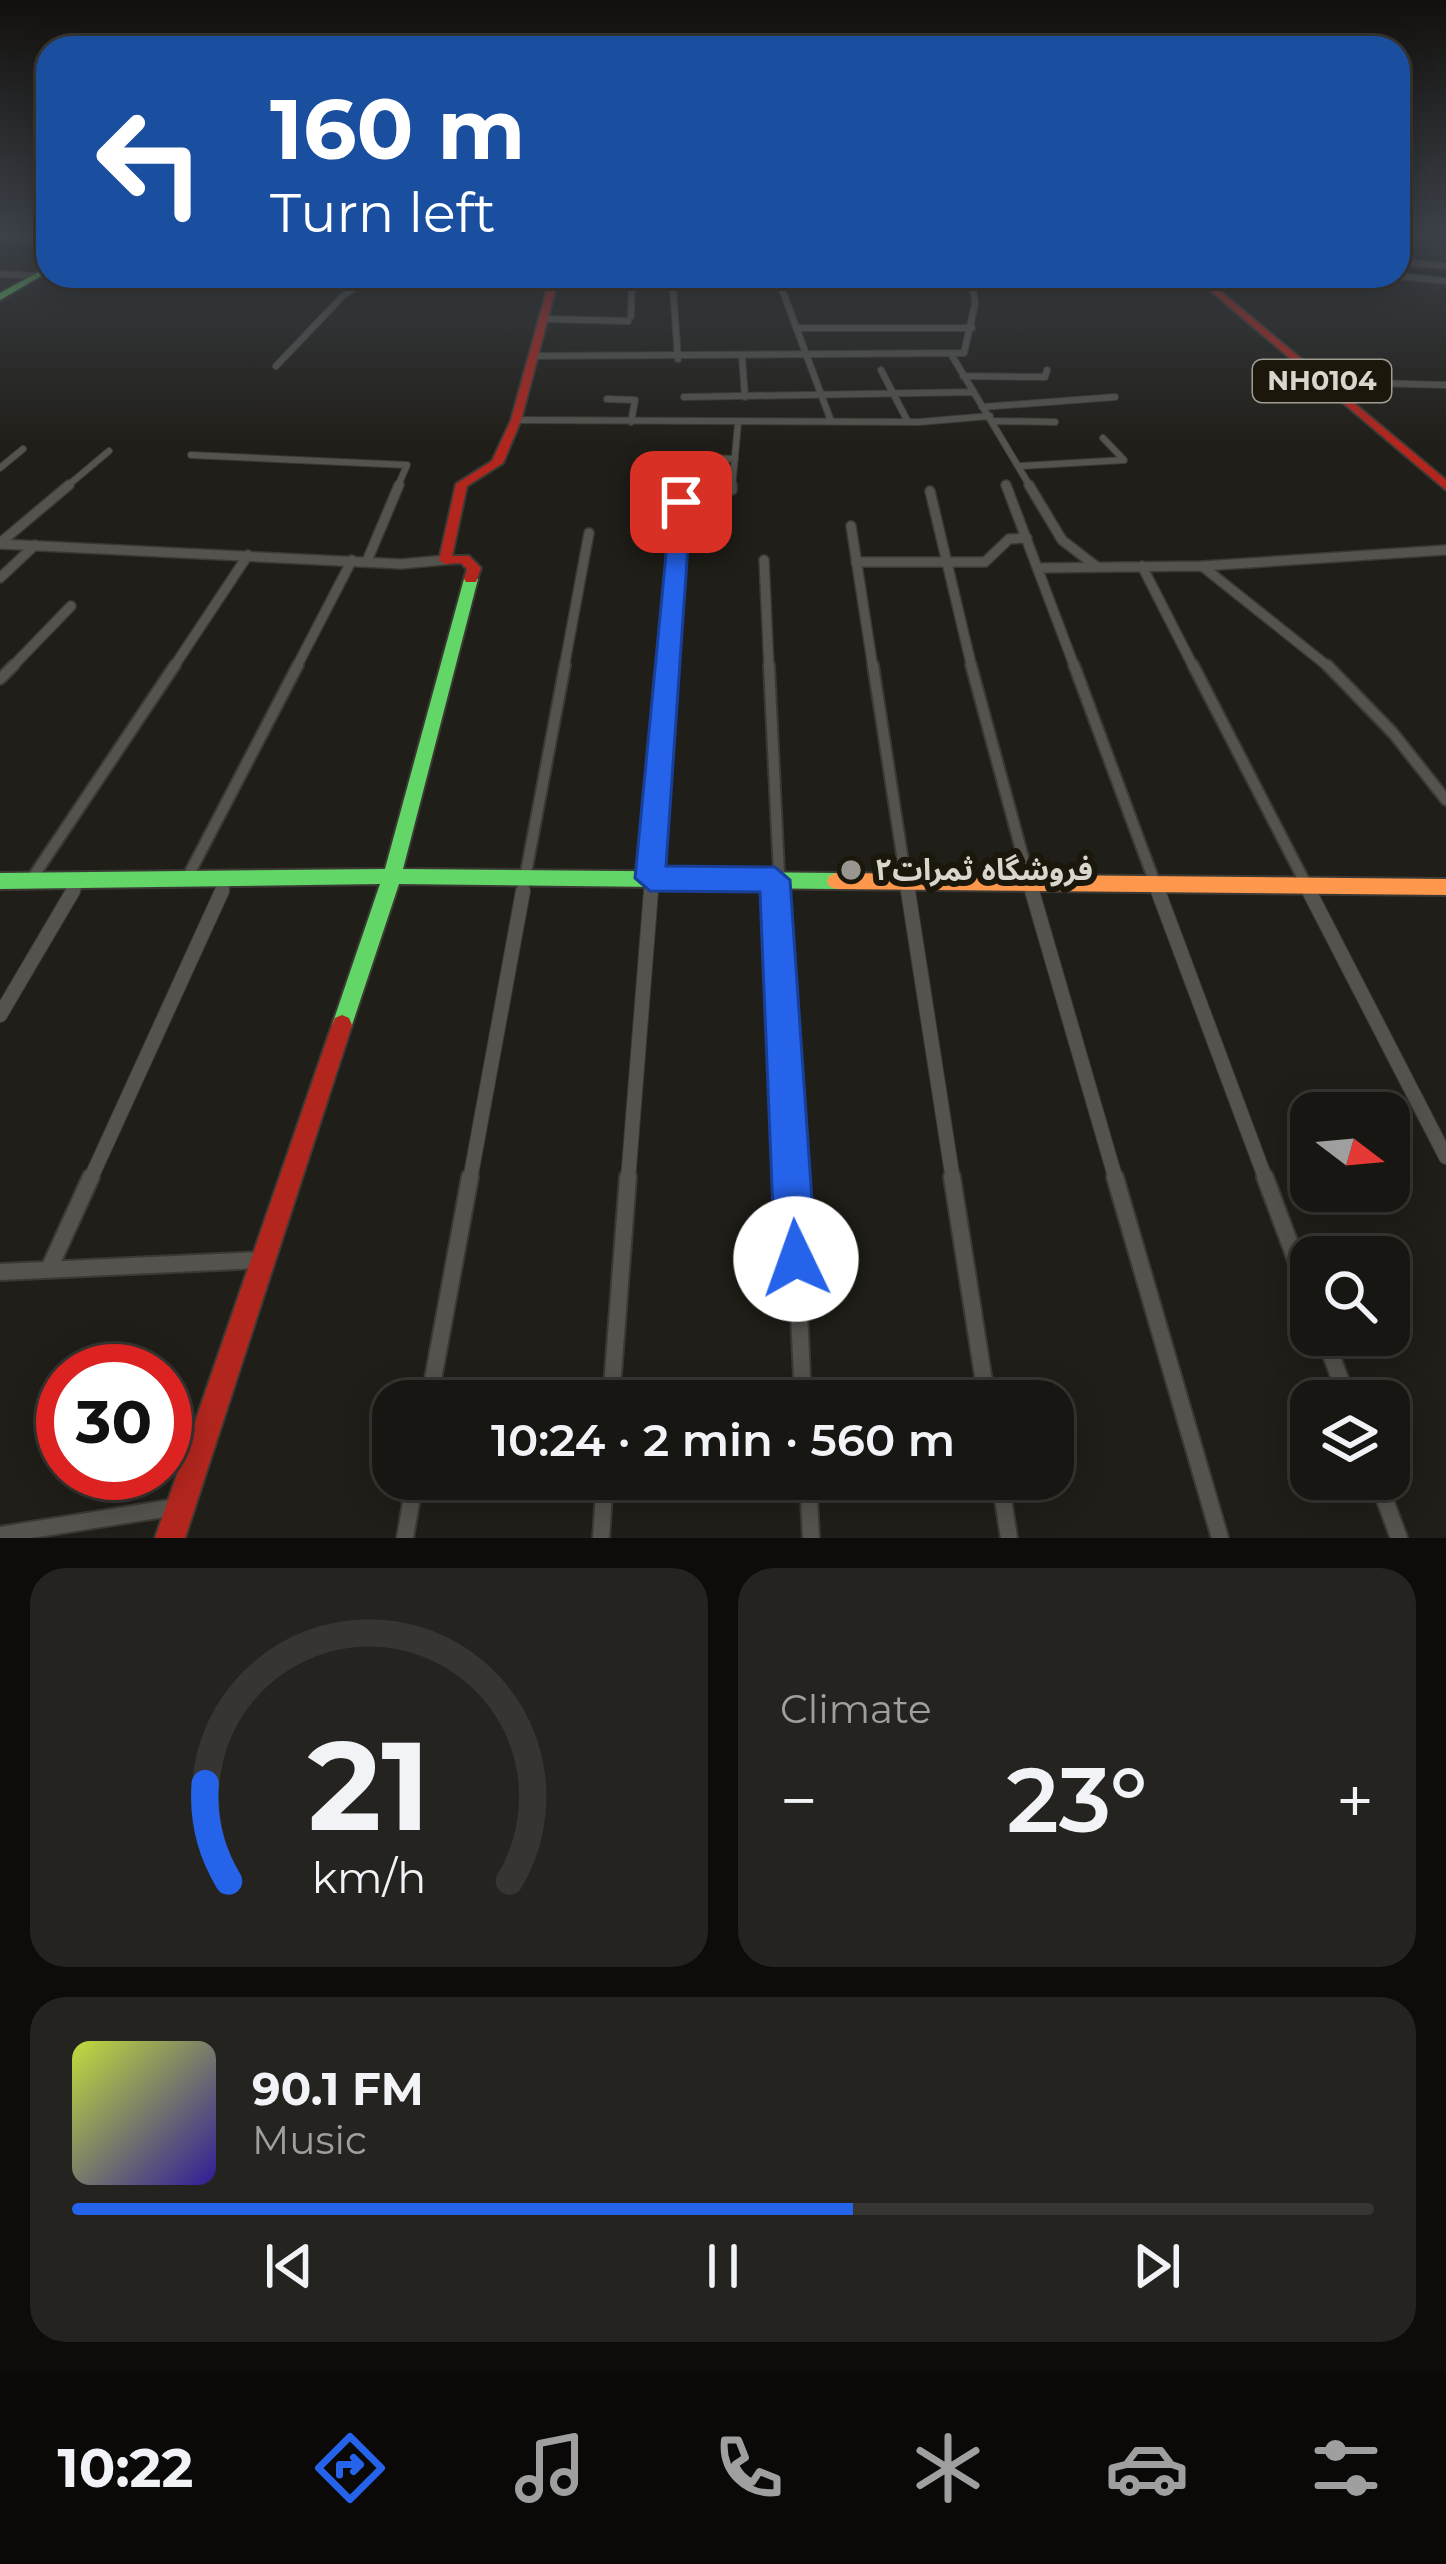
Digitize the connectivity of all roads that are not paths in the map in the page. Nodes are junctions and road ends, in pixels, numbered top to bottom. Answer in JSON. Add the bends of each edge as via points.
{"nodes":[{"id":1,"x":337,"y":303,"type":"edge"},
{"id":2,"x":549,"y":303,"type":"edge"},
{"id":3,"x":631,"y":303,"type":"edge"},
{"id":4,"x":674,"y":303,"type":"edge"},
{"id":5,"x":787,"y":303,"type":"edge"},
{"id":6,"x":972,"y":303,"type":"edge"},
{"id":7,"x":1229,"y":303,"type":"edge"},
{"id":8,"x":1241,"y":303,"type":"edge"},
{"id":9,"x":546,"y":320,"type":"junction"},
{"id":10,"x":796,"y":328,"type":"junction"},
{"id":11,"x":971,"y":328,"type":"junction"},
{"id":12,"x":951,"y":354,"type":"junction"},
{"id":13,"x":534,"y":356,"type":"junction"},
{"id":14,"x":807,"y":356,"type":"junction"},
{"id":15,"x":742,"y":357,"type":"junction"},
{"id":16,"x":678,"y":358,"type":"junction"},
{"id":17,"x":276,"y":366,"type":"dead end"},
{"id":18,"x":881,"y":370,"type":"dead end"},
{"id":19,"x":1047,"y":370,"type":"dead end"},
{"id":20,"x":963,"y":376,"type":"junction"},
{"id":21,"x":1337,"y":382,"type":"junction"},
{"id":22,"x":1446,"y":386,"type":"edge"},
{"id":23,"x":973,"y":392,"type":"junction"},
{"id":24,"x":894,"y":396,"type":"junction"},
{"id":25,"x":684,"y":397,"type":"dead end"},
{"id":26,"x":745,"y":397,"type":"junction"},
{"id":27,"x":1115,"y":397,"type":"dead end"},
{"id":28,"x":821,"y":398,"type":"junction"},
{"id":29,"x":607,"y":399,"type":"dead end"},
{"id":30,"x":982,"y":407,"type":"junction"},
{"id":31,"x":991,"y":418,"type":"junction"},
{"id":32,"x":515,"y":420,"type":"junction"},
{"id":33,"x":831,"y":421,"type":"junction"},
{"id":34,"x":631,"y":422,"type":"junction"},
{"id":35,"x":908,"y":422,"type":"junction"},
{"id":36,"x":1055,"y":422,"type":"dead end"},
{"id":37,"x":738,"y":423,"type":"junction"},
{"id":38,"x":1103,"y":438,"type":"dead end"},
{"id":39,"x":23,"y":449,"type":"dead end"},
{"id":40,"x":109,"y":451,"type":"dead end"},
{"id":41,"x":191,"y":455,"type":"dead end"},
{"id":42,"x":683,"y":457,"type":"dead end"},
{"id":43,"x":735,"y":458,"type":"junction"},
{"id":44,"x":1021,"y":466,"type":"junction"},
{"id":45,"x":0,"y":468,"type":"edge"},
{"id":46,"x":1446,"y":472,"type":"edge"},
{"id":47,"x":1006,"y":484,"type":"dead end"},
{"id":48,"x":1446,"y":486,"type":"edge"},
{"id":49,"x":732,"y":490,"type":"dead end"},
{"id":50,"x":930,"y":491,"type":"dead end"},
{"id":51,"x":681,"y":502,"type":"dead end"},
{"id":52,"x":850,"y":526,"type":"dead end"},
{"id":53,"x":589,"y":533,"type":"dead end"},
{"id":54,"x":1027,"y":538,"type":"junction"},
{"id":55,"x":0,"y":543,"type":"edge"},
{"id":56,"x":35,"y":545,"type":"junction"},
{"id":57,"x":1446,"y":550,"type":"edge"},
{"id":58,"x":248,"y":555,"type":"junction"},
{"id":59,"x":352,"y":560,"type":"junction"},
{"id":60,"x":445,"y":560,"type":"junction"},
{"id":61,"x":764,"y":560,"type":"dead end"},
{"id":62,"x":367,"y":561,"type":"junction"},
{"id":63,"x":856,"y":562,"type":"junction"},
{"id":64,"x":944,"y":563,"type":"junction"},
{"id":65,"x":1142,"y":566,"type":"junction"},
{"id":66,"x":1202,"y":566,"type":"junction"},
{"id":67,"x":1097,"y":567,"type":"junction"},
{"id":68,"x":1039,"y":568,"type":"junction"},
{"id":69,"x":0,"y":578,"type":"edge"},
{"id":70,"x":70,"y":606,"type":"dead end"},
{"id":71,"x":0,"y":680,"type":"edge"},
{"id":72,"x":1446,"y":800,"type":"edge"},
{"id":73,"x":392,"y":876,"type":"junction"},
{"id":74,"x":523,"y":877,"type":"junction"},
{"id":75,"x":650,"y":878,"type":"junction"},
{"id":76,"x":32,"y":880,"type":"junction"},
{"id":77,"x":186,"y":880,"type":"junction"},
{"id":78,"x":775,"y":880,"type":"junction"},
{"id":79,"x":0,"y":881,"type":"edge"},
{"id":80,"x":903,"y":881,"type":"junction"},
{"id":81,"x":80,"y":882,"type":"junction"},
{"id":82,"x":226,"y":882,"type":"junction"},
{"id":83,"x":1029,"y":882,"type":"junction"},
{"id":84,"x":1156,"y":884,"type":"junction"},
{"id":85,"x":1304,"y":885,"type":"junction"},
{"id":86,"x":1446,"y":886,"type":"edge"},
{"id":87,"x":0,"y":1015,"type":"edge"},
{"id":88,"x":1446,"y":1156,"type":"edge"},
{"id":89,"x":1290,"y":1244,"type":"edge"},
{"id":90,"x":260,"y":1260,"type":"junction"},
{"id":91,"x":49,"y":1269,"type":"junction"},
{"id":92,"x":0,"y":1272,"type":"edge"},
{"id":93,"x":433,"y":1380,"type":"edge"},
{"id":94,"x":613,"y":1380,"type":"edge"},
{"id":95,"x":802,"y":1380,"type":"edge"},
{"id":96,"x":984,"y":1380,"type":"edge"},
{"id":97,"x":411,"y":1500,"type":"edge"},
{"id":98,"x":604,"y":1500,"type":"edge"},
{"id":99,"x":809,"y":1500,"type":"edge"},
{"id":100,"x":1004,"y":1500,"type":"edge"},
{"id":101,"x":1385,"y":1500,"type":"edge"},
{"id":102,"x":180,"y":1507,"type":"junction"},
{"id":103,"x":0,"y":1535,"type":"edge"},
{"id":104,"x":170,"y":1538,"type":"edge"},
{"id":105,"x":405,"y":1538,"type":"edge"},
{"id":106,"x":601,"y":1538,"type":"edge"},
{"id":107,"x":811,"y":1538,"type":"edge"},
{"id":108,"x":1010,"y":1538,"type":"edge"},
{"id":109,"x":1220,"y":1538,"type":"edge"},
{"id":110,"x":1399,"y":1538,"type":"edge"}],
"edges":[{"from":1,"to":17,"type":"street"},
{"from":2,"to":9,"type":"main road"},
{"from":3,"to":9,"type":"street","via":[[630,319]]},
{"from":4,"to":16,"type":"street"},
{"from":5,"to":10,"type":"street"},
{"from":6,"to":11,"type":"street"},
{"from":7,"to":48,"type":"main road","number":"NH0104"},
{"from":8,"to":21,"type":"main road","number":"NH0104"},
{"from":9,"to":13,"type":"main road"},
{"from":10,"to":11,"type":"street"},
{"from":10,"to":14,"type":"street"},
{"from":11,"to":12,"type":"street","via":[[964,353]]},
{"from":12,"to":14,"type":"street"},
{"from":12,"to":20,"type":"street"},
{"from":13,"to":16,"type":"street"},
{"from":13,"to":32,"type":"main road"},
{"from":14,"to":15,"type":"street"},
{"from":14,"to":28,"type":"street"},
{"from":15,"to":16,"type":"street"},
{"from":15,"to":26,"type":"street"},
{"from":18,"to":24,"type":"street"},
{"from":19,"to":20,"type":"street","via":[[1045,377]]},
{"from":20,"to":23,"type":"street"},
{"from":21,"to":22,"type":"street"},
{"from":21,"to":46,"type":"main road","number":"NH0104"},
{"from":23,"to":24,"type":"street"},
{"from":23,"to":30,"type":"street"},
{"from":24,"to":28,"type":"street"},
{"from":24,"to":35,"type":"street"},
{"from":25,"to":26,"type":"street"},
{"from":26,"to":28,"type":"street"},
{"from":27,"to":30,"type":"street"},
{"from":28,"to":33,"type":"street"},
{"from":29,"to":34,"type":"street","via":[[634,400]]},
{"from":30,"to":31,"type":"street"},
{"from":31,"to":35,"type":"street"},
{"from":31,"to":36,"type":"street"},
{"from":31,"to":44,"type":"street"},
{"from":32,"to":34,"type":"street"},
{"from":32,"to":60,"type":"main road","via":[[496,463],[462,484]]},
{"from":33,"to":35,"type":"street"},
{"from":33,"to":37,"type":"street"},
{"from":34,"to":37,"type":"street"},
{"from":37,"to":43,"type":"street"},
{"from":38,"to":44,"type":"street","via":[[1124,460]]},
{"from":39,"to":45,"type":"street"},
{"from":40,"to":55,"type":"street"},
{"from":41,"to":62,"type":"street","via":[[407,466]]},
{"from":42,"to":43,"type":"street"},
{"from":43,"to":49,"type":"street"},
{"from":44,"to":67,"type":"street","via":[[1062,540]]},
{"from":47,"to":54,"type":"street"},
{"from":50,"to":64,"type":"street"},
{"from":51,"to":75,"type":"street"},
{"from":52,"to":63,"type":"street"},
{"from":53,"to":74,"type":"street"},
{"from":54,"to":64,"type":"street","via":[[1009,539],[990,561]]},
{"from":54,"to":68,"type":"street"},
{"from":55,"to":56,"type":"street"},
{"from":56,"to":58,"type":"street"},
{"from":56,"to":69,"type":"street"},
{"from":57,"to":66,"type":"street"},
{"from":58,"to":59,"type":"street"},
{"from":58,"to":76,"type":"street"},
{"from":59,"to":62,"type":"street"},
{"from":59,"to":77,"type":"street"},
{"from":60,"to":62,"type":"street"},
{"from":60,"to":73,"type":"main road","via":[[474,568]]},
{"from":61,"to":78,"type":"street"},
{"from":63,"to":64,"type":"street"},
{"from":63,"to":80,"type":"street"},
{"from":64,"to":83,"type":"street"},
{"from":65,"to":66,"type":"street"},
{"from":65,"to":67,"type":"street"},
{"from":65,"to":85,"type":"street"},
{"from":66,"to":72,"type":"street","via":[[1310,646],[1394,728]]},
{"from":67,"to":68,"type":"street"},
{"from":68,"to":84,"type":"street"},
{"from":70,"to":71,"type":"street"},
{"from":73,"to":74,"type":"main road"},
{"from":73,"to":82,"type":"main road"},
{"from":73,"to":90,"type":"main road"},
{"from":74,"to":75,"type":"main road"},
{"from":74,"to":93,"type":"street"},
{"from":75,"to":78,"type":"main road"},
{"from":75,"to":94,"type":"street"},
{"from":76,"to":79,"type":"main road"},
{"from":76,"to":81,"type":"main road"},
{"from":77,"to":81,"type":"main road"},
{"from":77,"to":82,"type":"main road"},
{"from":78,"to":80,"type":"main road"},
{"from":78,"to":95,"type":"street"},
{"from":80,"to":83,"type":"main road"},
{"from":80,"to":96,"type":"street"},
{"from":81,"to":87,"type":"street"},
{"from":82,"to":91,"type":"street"},
{"from":83,"to":84,"type":"main road"},
{"from":83,"to":109,"type":"street"},
{"from":84,"to":85,"type":"main road"},
{"from":84,"to":89,"type":"street"},
{"from":85,"to":86,"type":"main road"},
{"from":85,"to":88,"type":"street"},
{"from":90,"to":91,"type":"street"},
{"from":90,"to":102,"type":"main road"},
{"from":91,"to":92,"type":"street"},
{"from":97,"to":105,"type":"street"},
{"from":98,"to":106,"type":"street"},
{"from":99,"to":107,"type":"street"},
{"from":100,"to":108,"type":"street"},
{"from":101,"to":110,"type":"street"},
{"from":102,"to":103,"type":"street"},
{"from":102,"to":104,"type":"main road"}]}
